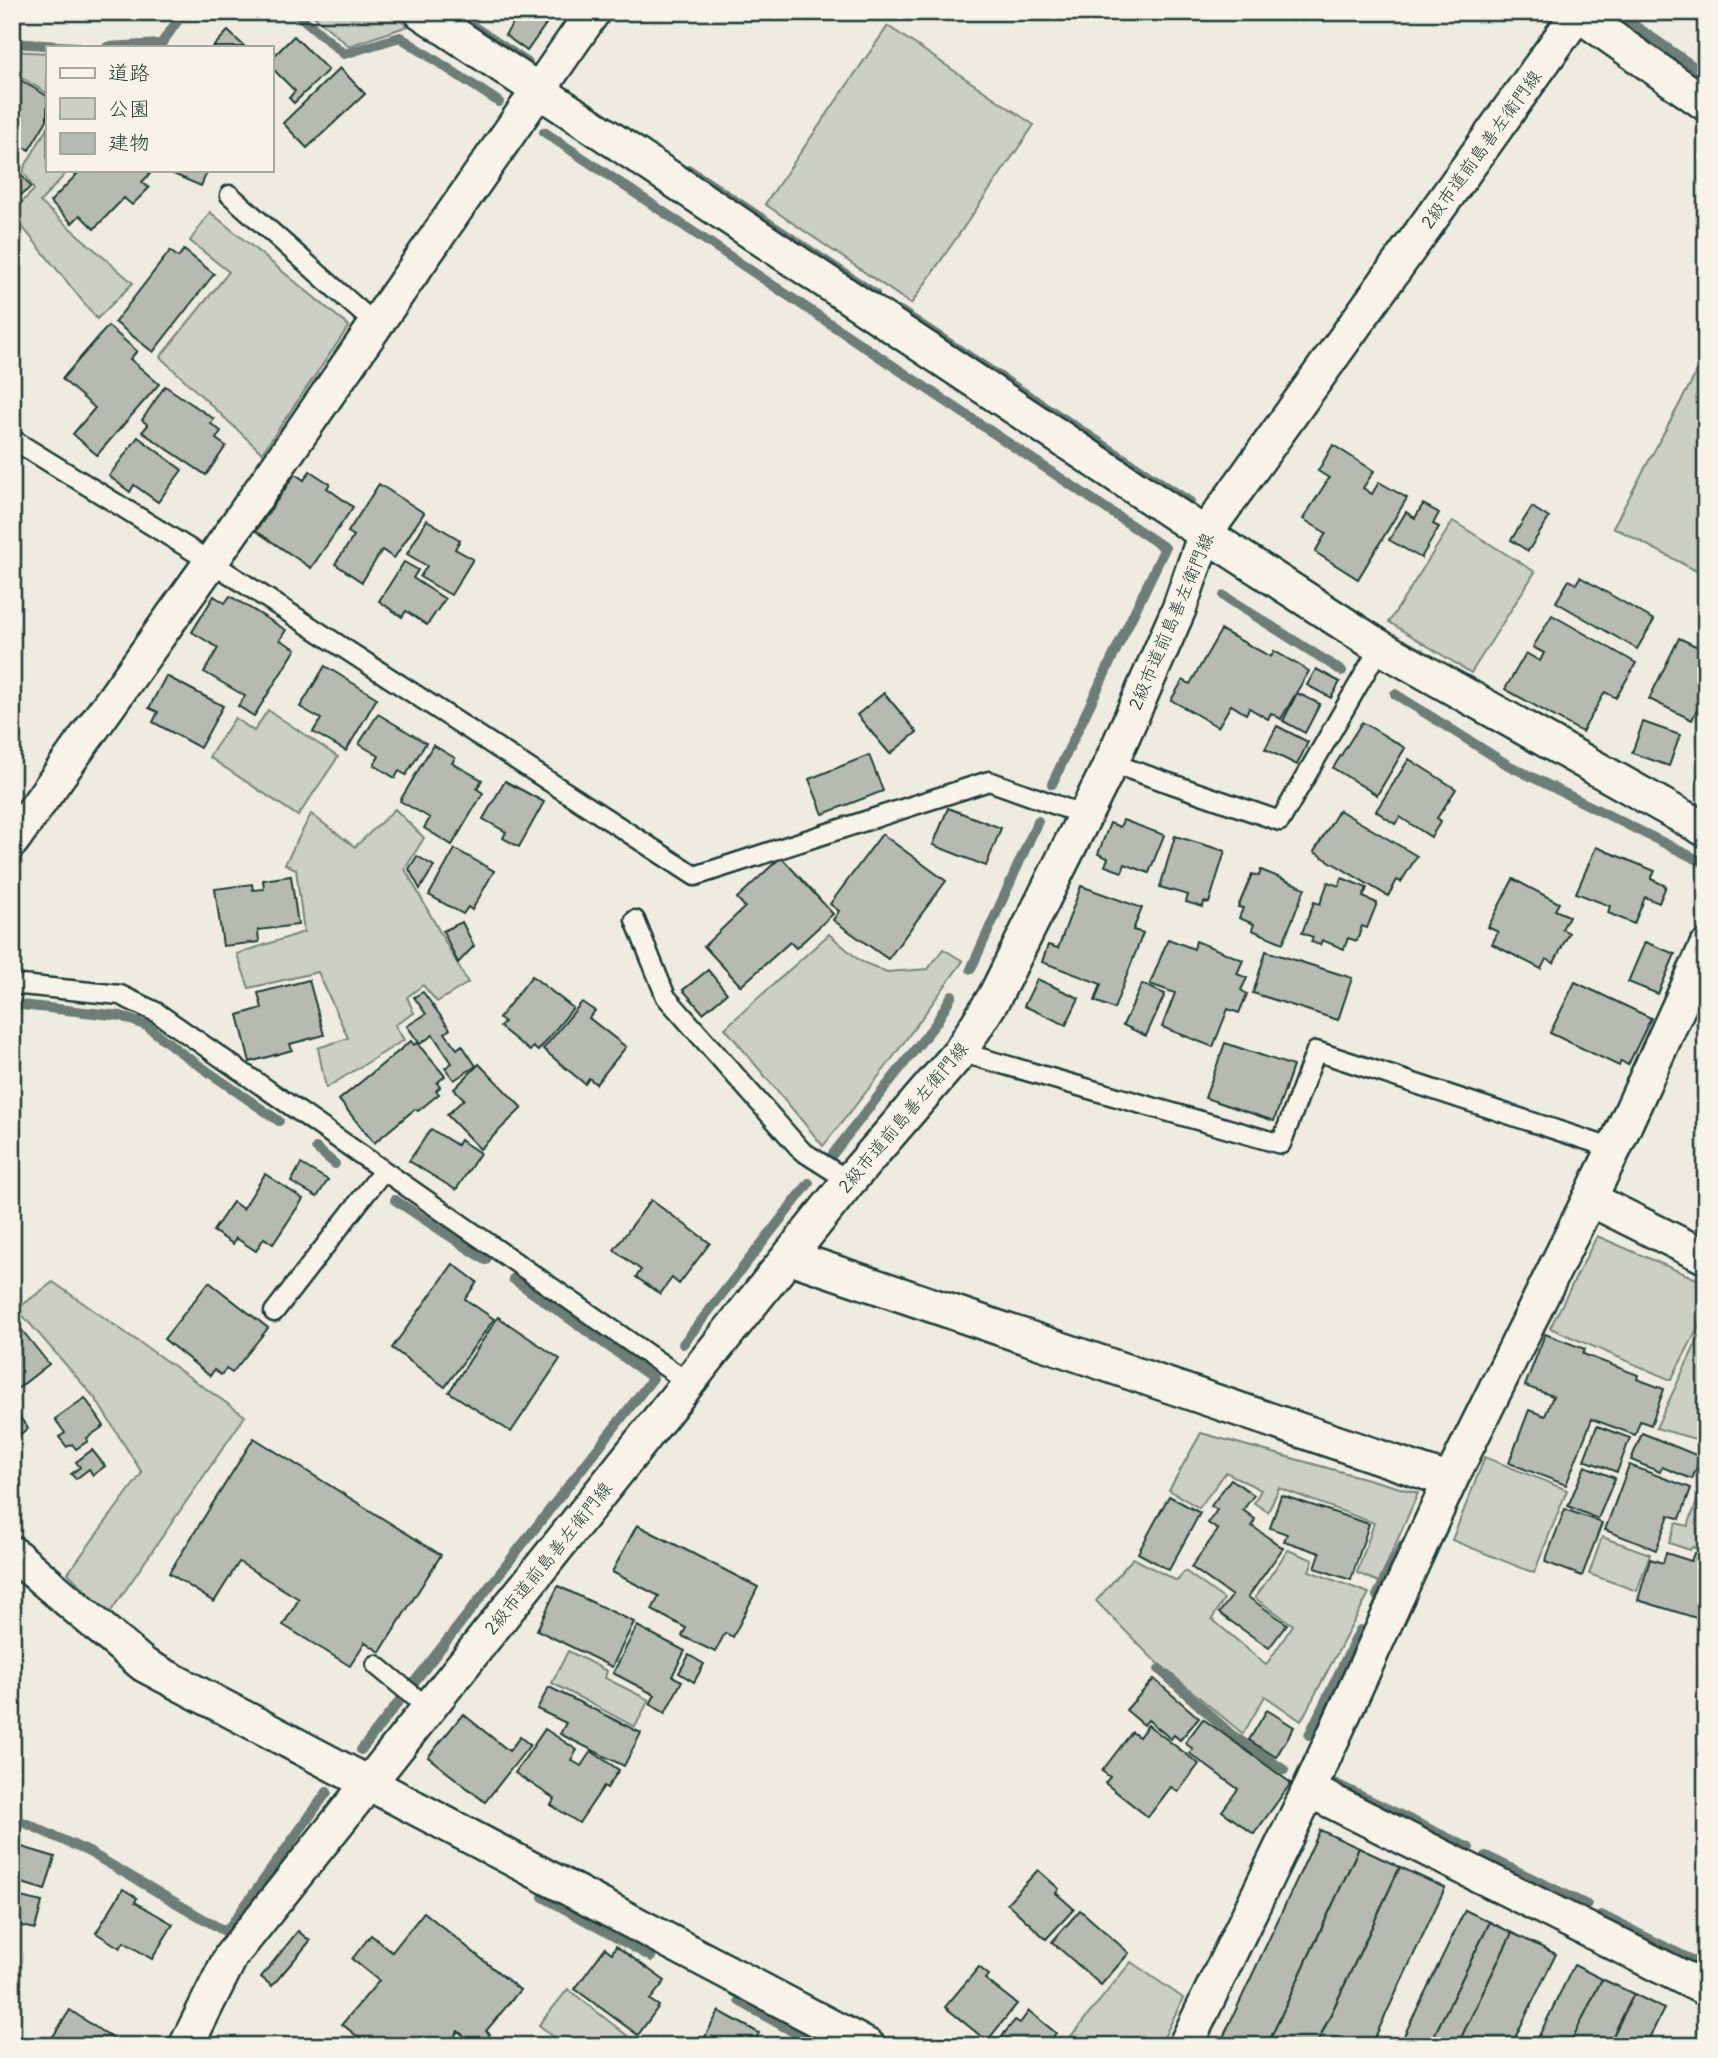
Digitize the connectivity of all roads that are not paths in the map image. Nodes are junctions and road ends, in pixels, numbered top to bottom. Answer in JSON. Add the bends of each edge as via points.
{"nodes":[{"id":1,"x":421,"y":12,"type":"edge"},
{"id":2,"x":593,"y":12,"type":"edge"},
{"id":3,"x":1577,"y":13,"type":"edge"},
{"id":4,"x":538,"y":90,"type":"junction"},
{"id":5,"x":1706,"y":104,"type":"edge"},
{"id":6,"x":230,"y":195,"type":"dead end"},
{"id":7,"x":376,"y":325,"type":"junction"},
{"id":8,"x":12,"y":439,"type":"edge"},
{"id":9,"x":1205,"y":534,"type":"junction"},
{"id":10,"x":211,"y":562,"type":"junction"},
{"id":11,"x":1380,"y":647,"type":"junction"},
{"id":12,"x":1111,"y":762,"type":"junction"},
{"id":13,"x":1084,"y":815,"type":"junction"},
{"id":14,"x":1706,"y":830,"type":"edge"},
{"id":15,"x":12,"y":841,"type":"edge"},
{"id":16,"x":635,"y":920,"type":"dead end"},
{"id":17,"x":1706,"y":947,"type":"edge"},
{"id":18,"x":12,"y":984,"type":"edge"},
{"id":19,"x":960,"y":1052,"type":"junction"},
{"id":20,"x":1614,"y":1149,"type":"junction"},
{"id":21,"x":383,"y":1171,"type":"junction"},
{"id":22,"x":849,"y":1181,"type":"junction"},
{"id":23,"x":1590,"y":1199,"type":"junction"},
{"id":24,"x":790,"y":1257,"type":"junction"},
{"id":25,"x":1706,"y":1257,"type":"edge"},
{"id":26,"x":274,"y":1312,"type":"dead end"},
{"id":27,"x":688,"y":1383,"type":"junction"},
{"id":28,"x":1450,"y":1481,"type":"junction"},
{"id":29,"x":12,"y":1553,"type":"edge"},
{"id":30,"x":376,"y":1665,"type":"dead end"},
{"id":31,"x":425,"y":1705,"type":"junction"},
{"id":32,"x":368,"y":1782,"type":"junction"},
{"id":33,"x":1309,"y":1790,"type":"junction"},
{"id":34,"x":1706,"y":1989,"type":"edge"},
{"id":35,"x":186,"y":2046,"type":"edge"},
{"id":36,"x":868,"y":2046,"type":"edge"},
{"id":37,"x":1185,"y":2046,"type":"edge"}],
"edges":[{"from":1,"to":4,"type":"street"},
{"from":2,"to":4,"type":"street"},
{"from":3,"to":5,"type":"street"},
{"from":3,"to":9,"type":"street","name":"2級市道前島善左衛門線"},
{"from":4,"to":7,"type":"street"},
{"from":4,"to":9,"type":"street"},
{"from":6,"to":7,"type":"lane"},
{"from":7,"to":10,"type":"street"},
{"from":8,"to":10,"type":"lane"},
{"from":9,"to":11,"type":"street"},
{"from":9,"to":12,"type":"street","name":"2級市道前島善左衛門線","via":[[1179,609]]},
{"from":10,"to":13,"type":"lane","via":[[695,876],[989,781]]},
{"from":10,"to":15,"type":"street"},
{"from":11,"to":12,"type":"lane","via":[[1280,821]]},
{"from":11,"to":14,"type":"street"},
{"from":12,"to":13,"type":"street","name":"2級市道前島善左衛門線"},
{"from":13,"to":19,"type":"street","name":"2級市道前島善左衛門線","via":[[995,996]]},
{"from":16,"to":22,"type":"lane","via":[[666,997],[802,1150]]},
{"from":17,"to":20,"type":"street"},
{"from":18,"to":21,"type":"lane","via":[[120,995],[156,1012]]},
{"from":19,"to":20,"type":"lane","via":[[1282,1144],[1316,1052]]},
{"from":19,"to":22,"type":"street","name":"2級市道前島善左衛門線"},
{"from":20,"to":23,"type":"street"},
{"from":21,"to":26,"type":"lane"},
{"from":21,"to":27,"type":"lane"},
{"from":22,"to":24,"type":"street","name":"2級市道前島善左衛門線"},
{"from":23,"to":25,"type":"street"},
{"from":23,"to":28,"type":"street"},
{"from":24,"to":27,"type":"street","name":"2級市道前島善左衛門線"},
{"from":24,"to":28,"type":"street"},
{"from":27,"to":31,"type":"street","name":"2級市道前島善左衛門線"},
{"from":28,"to":33,"type":"street"},
{"from":29,"to":32,"type":"street","via":[[144,1665]]},
{"from":30,"to":31,"type":"lane"},
{"from":31,"to":32,"type":"street","name":"2級市道前島善左衛門線"},
{"from":32,"to":35,"type":"street","name":"2級市道前島善左衛門線","via":[[231,1956]]},
{"from":32,"to":36,"type":"street"},
{"from":33,"to":34,"type":"street"},
{"from":33,"to":37,"type":"street"}]}
